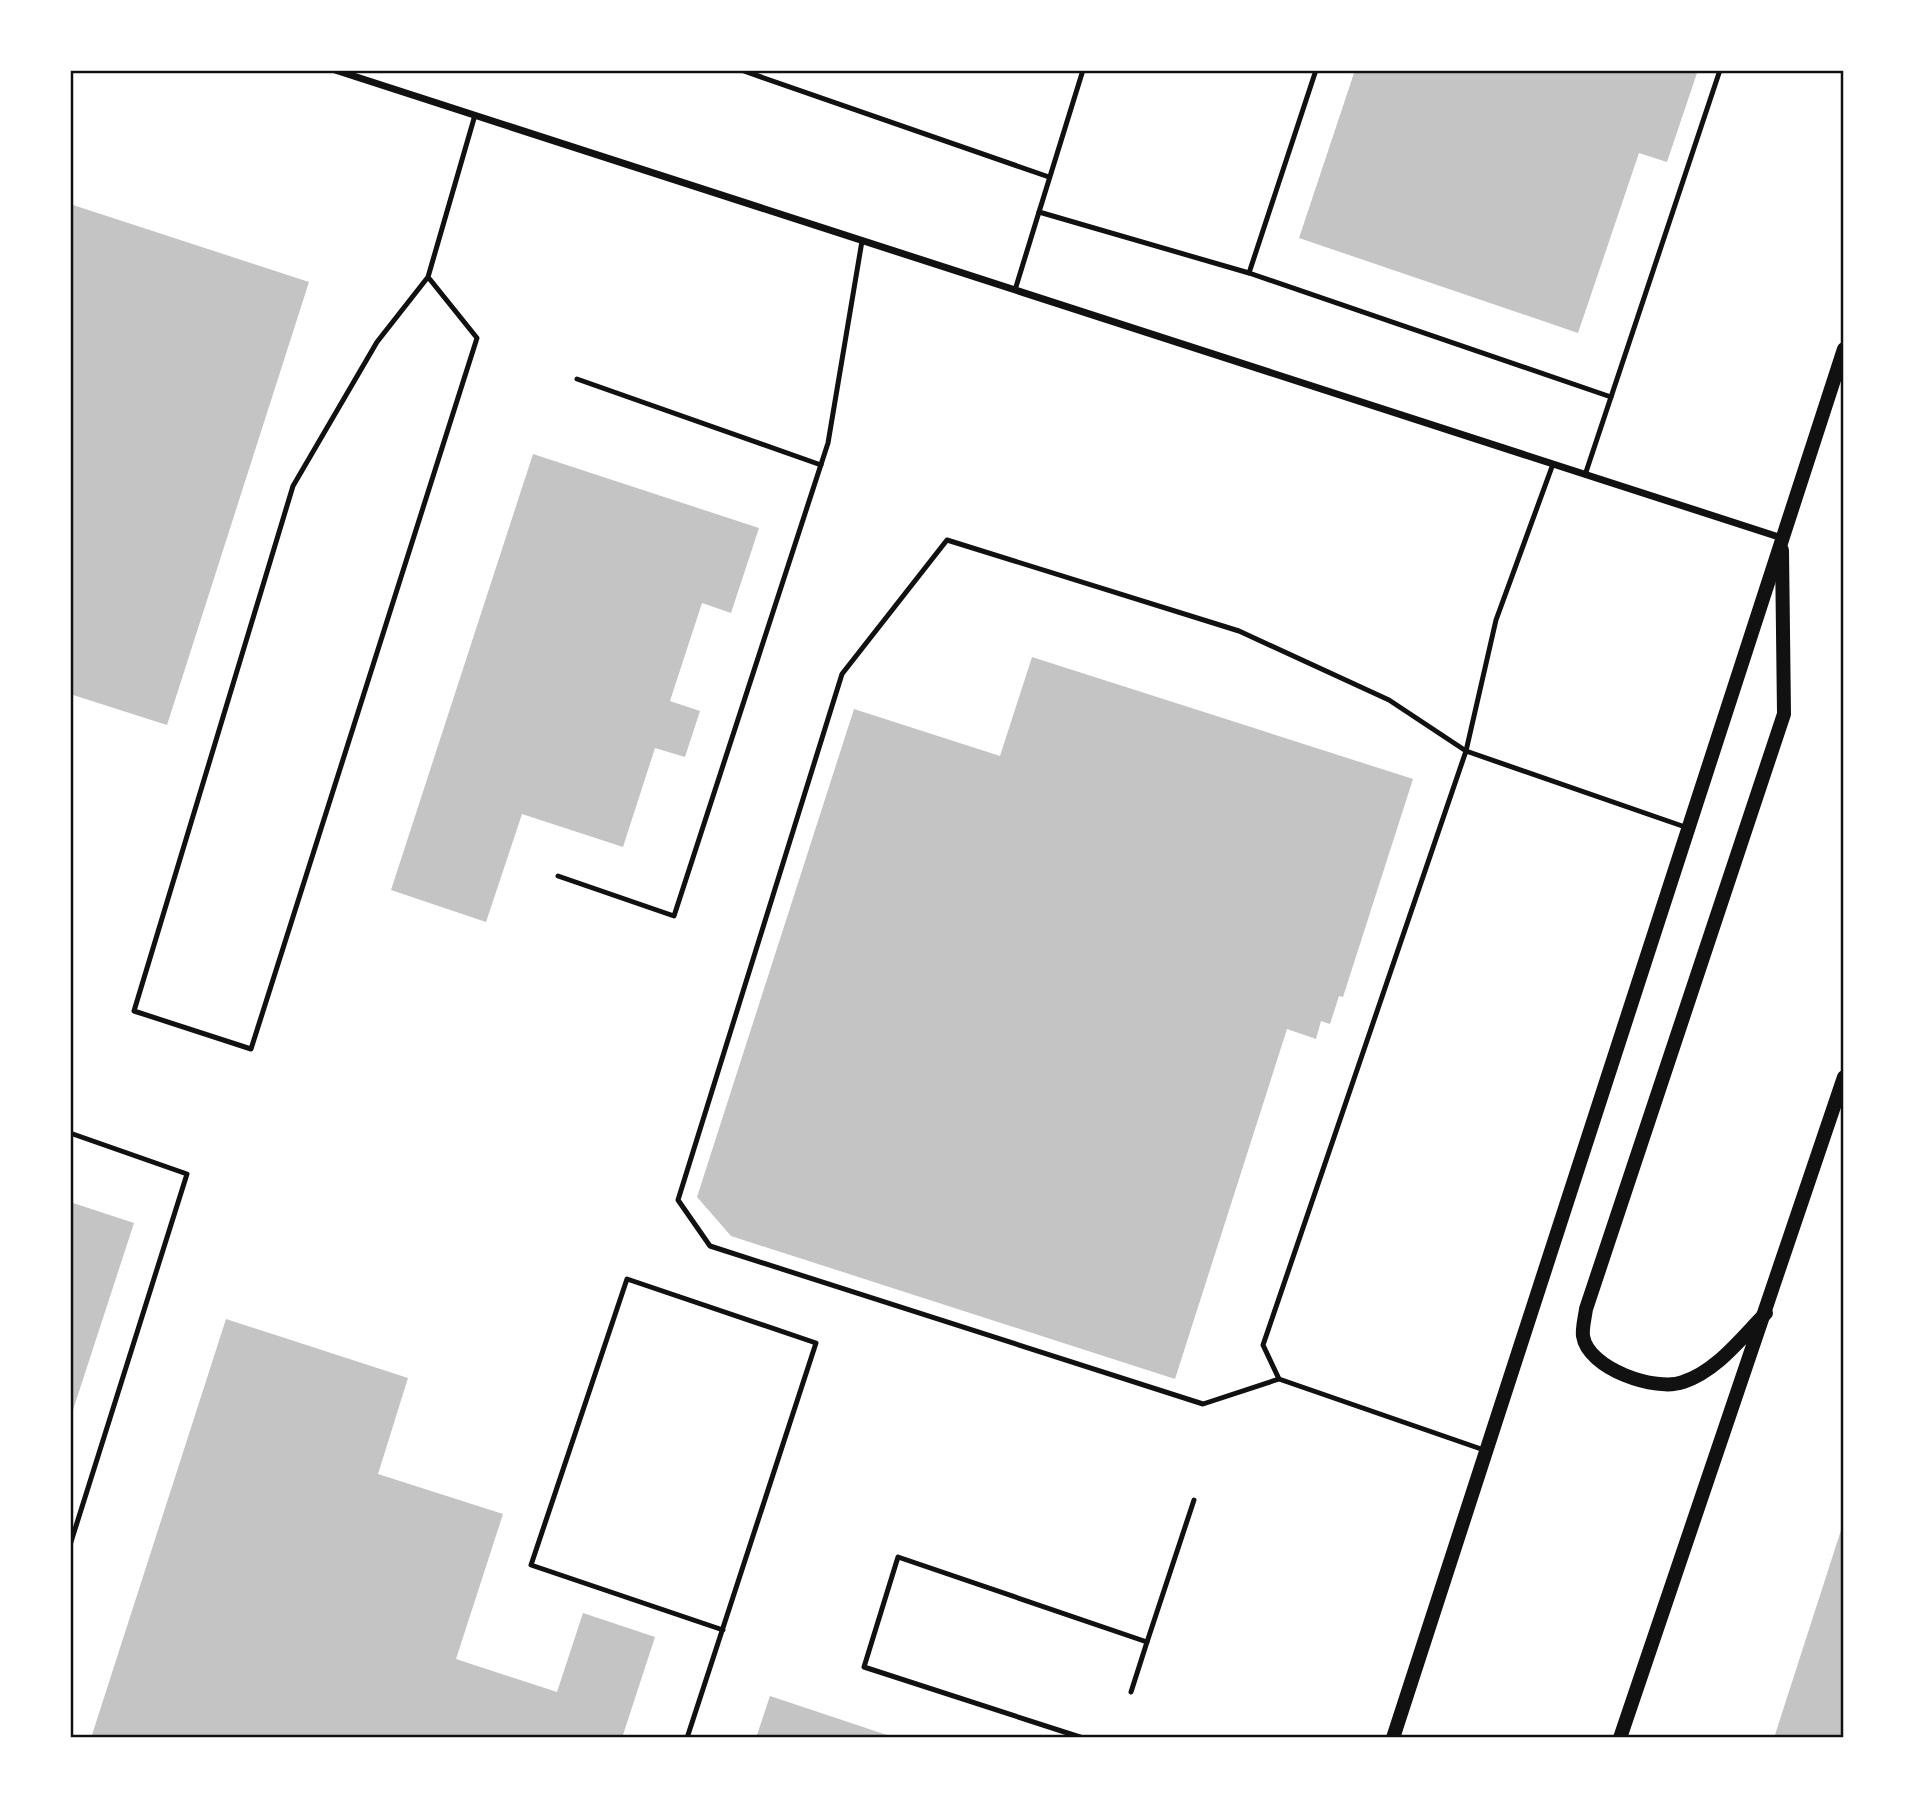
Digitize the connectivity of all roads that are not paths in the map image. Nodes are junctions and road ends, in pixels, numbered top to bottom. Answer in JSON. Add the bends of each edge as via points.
{"nodes":[{"id":1,"x":335,"y":70,"type":"edge"},
{"id":2,"x":741,"y":70,"type":"edge"},
{"id":3,"x":1083,"y":70,"type":"edge"},
{"id":4,"x":1315,"y":70,"type":"edge"},
{"id":5,"x":1720,"y":70,"type":"edge"},
{"id":6,"x":475,"y":115,"type":"junction"},
{"id":7,"x":1049,"y":177,"type":"junction"},
{"id":8,"x":1039,"y":212,"type":"junction"},
{"id":9,"x":862,"y":241,"type":"junction"},
{"id":10,"x":1249,"y":273,"type":"junction"},
{"id":11,"x":428,"y":277,"type":"junction"},
{"id":12,"x":1015,"y":290,"type":"junction"},
{"id":13,"x":1844,"y":349,"type":"edge"},
{"id":14,"x":577,"y":379,"type":"dead end"},
{"id":15,"x":1611,"y":397,"type":"junction"},
{"id":16,"x":1553,"y":464,"type":"junction"},
{"id":17,"x":821,"y":465,"type":"junction"},
{"id":18,"x":1586,"y":475,"type":"junction"},
{"id":19,"x":1782,"y":538,"type":"junction"},
{"id":20,"x":1466,"y":751,"type":"junction"},
{"id":21,"x":1688,"y":828,"type":"junction"},
{"id":22,"x":558,"y":876,"type":"dead end"},
{"id":23,"x":1844,"y":1077,"type":"edge"},
{"id":24,"x":70,"y":1133,"type":"edge"},
{"id":25,"x":1766,"y":1313,"type":"junction"},
{"id":26,"x":1279,"y":1379,"type":"junction"},
{"id":27,"x":1487,"y":1451,"type":"junction"},
{"id":28,"x":1194,"y":1500,"type":"dead end"},
{"id":29,"x":70,"y":1545,"type":"edge"},
{"id":30,"x":723,"y":1630,"type":"junction"},
{"id":31,"x":1147,"y":1642,"type":"junction"},
{"id":32,"x":1131,"y":1692,"type":"dead end"},
{"id":33,"x":687,"y":1738,"type":"edge"},
{"id":34,"x":1083,"y":1738,"type":"edge"},
{"id":35,"x":1393,"y":1738,"type":"edge"},
{"id":36,"x":1620,"y":1738,"type":"edge"}],
"edges":[{"from":1,"to":6,"type":"street"},
{"from":2,"to":7,"type":"lane"},
{"from":3,"to":7,"type":"lane"},
{"from":4,"to":10,"type":"lane"},
{"from":5,"to":15,"type":"lane"},
{"from":6,"to":9,"type":"street"},
{"from":6,"to":11,"type":"lane"},
{"from":7,"to":8,"type":"lane"},
{"from":8,"to":10,"type":"lane"},
{"from":8,"to":12,"type":"lane"},
{"from":9,"to":12,"type":"street"},
{"from":9,"to":17,"type":"lane"},
{"from":10,"to":15,"type":"lane"},
{"from":11,"to":11,"type":"lane","via":[[377,342],[293,486],[134,1012],[251,1049],[477,338]]},
{"from":12,"to":16,"type":"street"},
{"from":13,"to":19,"type":"main road"},
{"from":14,"to":17,"type":"lane"},
{"from":15,"to":18,"type":"lane"},
{"from":16,"to":18,"type":"street"},
{"from":16,"to":20,"type":"lane","via":[[1496,620]]},
{"from":17,"to":22,"type":"lane","via":[[674,916]]},
{"from":18,"to":19,"type":"street"},
{"from":19,"to":21,"type":"main road"},
{"from":19,"to":25,"type":"main road","via":[[1784,714],[1586,1309],[1583,1337],[1597,1359],[1622,1374],[1653,1385],[1682,1383],[1707,1370]]},
{"from":20,"to":21,"type":"lane"},
{"from":20,"to":26,"type":"lane","via":[[1263,1345]]},
{"from":20,"to":26,"type":"lane","via":[[1389,700],[1239,631],[947,540],[842,674],[678,1200],[710,1246],[1203,1404]]},
{"from":21,"to":27,"type":"main road"},
{"from":23,"to":25,"type":"main road"},
{"from":24,"to":29,"type":"lane","via":[[187,1174]]},
{"from":25,"to":36,"type":"main road"},
{"from":26,"to":27,"type":"lane"},
{"from":27,"to":35,"type":"main road"},
{"from":28,"to":31,"type":"lane"},
{"from":30,"to":30,"type":"lane","via":[[816,1343],[627,1279],[531,1565]]},
{"from":30,"to":33,"type":"lane"},
{"from":31,"to":32,"type":"lane"},
{"from":31,"to":34,"type":"lane","via":[[898,1557],[864,1667]]}]}
